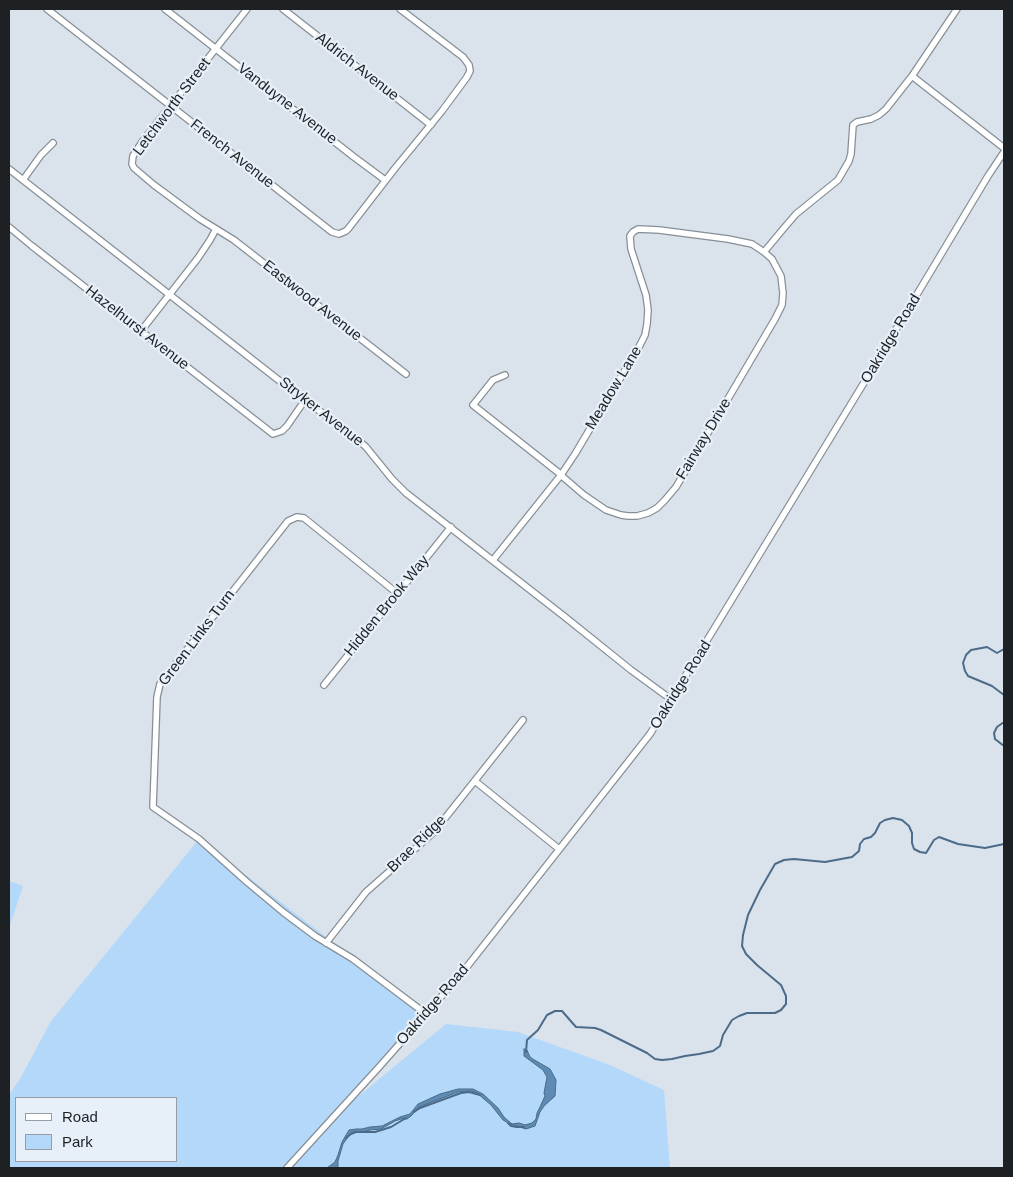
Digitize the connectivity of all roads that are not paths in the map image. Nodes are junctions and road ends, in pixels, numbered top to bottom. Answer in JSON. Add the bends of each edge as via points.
{"nodes":[{"id":1,"x":47,"y":9,"type":"edge"},
{"id":2,"x":165,"y":9,"type":"edge"},
{"id":3,"x":247,"y":9,"type":"edge"},
{"id":4,"x":284,"y":9,"type":"edge"},
{"id":5,"x":400,"y":9,"type":"edge"},
{"id":6,"x":957,"y":9,"type":"edge"},
{"id":7,"x":216,"y":48,"type":"junction"},
{"id":8,"x":912,"y":76,"type":"junction"},
{"id":9,"x":170,"y":105,"type":"junction"},
{"id":10,"x":431,"y":125,"type":"junction"},
{"id":11,"x":52,"y":143,"type":"dead end"},
{"id":12,"x":1004,"y":150,"type":"edge"},
{"id":13,"x":9,"y":169,"type":"edge"},
{"id":14,"x":23,"y":180,"type":"junction"},
{"id":15,"x":385,"y":180,"type":"junction"},
{"id":16,"x":9,"y":227,"type":"edge"},
{"id":17,"x":216,"y":229,"type":"junction"},
{"id":18,"x":674,"y":232,"type":"joint"},
{"id":19,"x":764,"y":252,"type":"junction"},
{"id":20,"x":170,"y":294,"type":"junction"},
{"id":21,"x":141,"y":331,"type":"junction"},
{"id":22,"x":406,"y":374,"type":"dead end"},
{"id":23,"x":505,"y":375,"type":"dead end"},
{"id":24,"x":305,"y":400,"type":"junction"},
{"id":25,"x":561,"y":475,"type":"junction"},
{"id":26,"x":451,"y":527,"type":"junction"},
{"id":27,"x":493,"y":560,"type":"junction"},
{"id":28,"x":398,"y":594,"type":"junction"},
{"id":29,"x":324,"y":686,"type":"dead end"},
{"id":30,"x":672,"y":700,"type":"junction"},
{"id":31,"x":524,"y":720,"type":"dead end"},
{"id":32,"x":475,"y":781,"type":"junction"},
{"id":33,"x":560,"y":849,"type":"junction"},
{"id":34,"x":326,"y":943,"type":"junction"},
{"id":35,"x":426,"y":1014,"type":"junction"},
{"id":36,"x":288,"y":1168,"type":"edge"}],
"edges":[{"from":1,"to":9,"type":"street","name":"French Avenue"},
{"from":2,"to":7,"type":"street","name":"Vanduyne Avenue"},
{"from":3,"to":7,"type":"street","name":"Letchworth Street"},
{"from":4,"to":10,"type":"street","name":"Aldrich Avenue"},
{"from":5,"to":10,"type":"street","via":[[457,52],[470,68],[467,77]]},
{"from":6,"to":8,"type":"street"},
{"from":7,"to":9,"type":"street","name":"Letchworth Street"},
{"from":7,"to":15,"type":"street","name":"Vanduyne Avenue"},
{"from":8,"to":12,"type":"street"},
{"from":8,"to":19,"type":"street","via":[[879,115],[854,123],[851,154],[842,175],[796,214]]},
{"from":9,"to":15,"type":"street","name":"French Avenue","via":[[335,233],[346,231]]},
{"from":9,"to":17,"type":"street","name":"Letchworth Street","via":[[133,156],[132,164],[154,185]]},
{"from":10,"to":15,"type":"street"},
{"from":11,"to":14,"type":"street"},
{"from":12,"to":30,"type":"street","name":"Oakridge Road"},
{"from":13,"to":14,"type":"street","name":"Stryker Avenue"},
{"from":14,"to":20,"type":"street","name":"Stryker Avenue"},
{"from":16,"to":21,"type":"street","name":"Hazelhurst Avenue"},
{"from":17,"to":20,"type":"street"},
{"from":17,"to":22,"type":"street","name":"Eastwood Avenue"},
{"from":18,"to":19,"type":"street","name":"Fairway Drive","via":[[752,244]]},
{"from":18,"to":25,"type":"street","name":"Meadow Lane","via":[[638,229],[630,236],[646,295],[648,317],[645,335]]},
{"from":19,"to":25,"type":"street","name":"Fairway Drive","via":[[781,276],[782,305],[676,487],[665,500],[644,514],[621,515],[594,502]]},
{"from":20,"to":21,"type":"street"},
{"from":20,"to":24,"type":"street","name":"Stryker Avenue"},
{"from":21,"to":24,"type":"street","name":"Hazelhurst Avenue","via":[[273,434],[287,426]]},
{"from":23,"to":25,"type":"street","name":"Fairway Drive","via":[[493,380],[473,405]]},
{"from":24,"to":26,"type":"street","name":"Stryker Avenue","via":[[366,446],[397,485]]},
{"from":25,"to":27,"type":"street","name":"Meadow Lane"},
{"from":26,"to":27,"type":"street","name":"Stryker Avenue"},
{"from":26,"to":28,"type":"street","name":"Hidden Brook Way"},
{"from":27,"to":30,"type":"street","name":"Stryker Avenue"},
{"from":28,"to":29,"type":"street","name":"Hidden Brook Way"},
{"from":28,"to":34,"type":"street","name":"Green Links Turn","via":[[304,518],[297,517],[288,521],[158,690],[153,807],[199,839],[283,912]]},
{"from":30,"to":33,"type":"street","name":"Oakridge Road","via":[[650,734]]},
{"from":31,"to":32,"type":"street","name":"Brae Ridge"},
{"from":32,"to":33,"type":"street"},
{"from":32,"to":34,"type":"street","name":"Brae Ridge","via":[[434,832],[366,892]]},
{"from":33,"to":35,"type":"street","name":"Oakridge Road"},
{"from":34,"to":35,"type":"street","name":"Green Links Turn","via":[[353,959]]},
{"from":35,"to":36,"type":"street","name":"Oakridge Road"}]}
